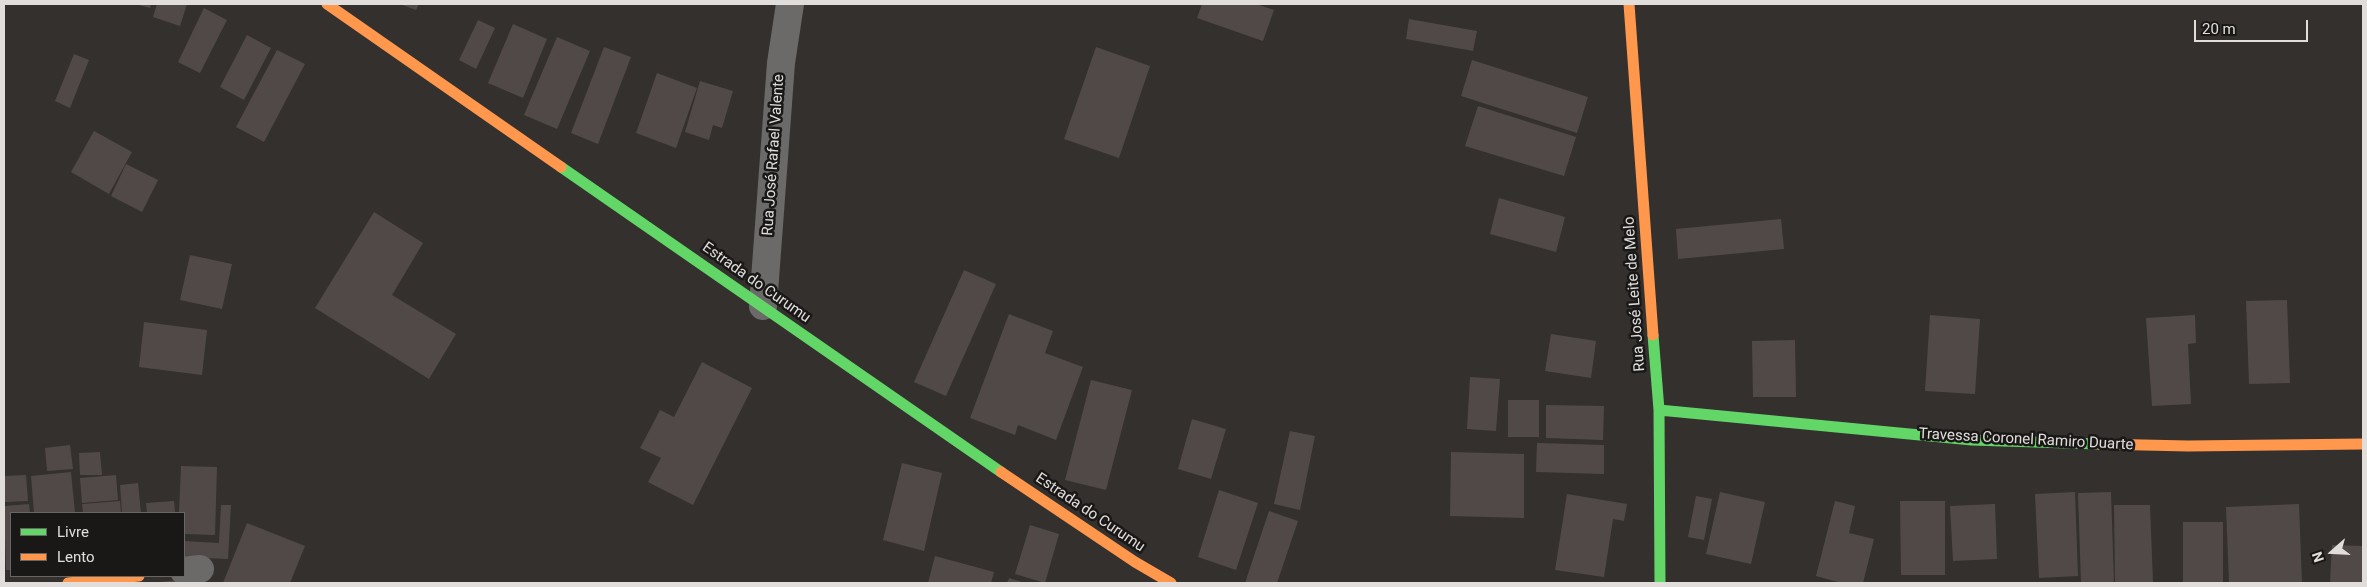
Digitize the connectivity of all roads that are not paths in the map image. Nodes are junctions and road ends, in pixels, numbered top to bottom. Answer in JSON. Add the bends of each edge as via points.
{"nodes":[{"id":1,"x":327,"y":4,"type":"edge"},
{"id":2,"x":790,"y":4,"type":"edge"},
{"id":3,"x":1629,"y":4,"type":"edge"},
{"id":4,"x":763,"y":306,"type":"junction"},
{"id":5,"x":1659,"y":410,"type":"junction"},
{"id":6,"x":2363,"y":444,"type":"edge"},
{"id":7,"x":129,"y":577,"type":"edge"},
{"id":8,"x":68,"y":583,"type":"edge"},
{"id":9,"x":1171,"y":583,"type":"edge"},
{"id":10,"x":1660,"y":583,"type":"edge"}],
"edges":[{"from":1,"to":4,"type":"street","name":"Estrada do Curumu"},
{"from":2,"to":4,"type":"street","name":"Rua José Rafael Valente","via":[[781,63]]},
{"from":3,"to":5,"type":"street","name":"Rua José Leite de Melo"},
{"from":4,"to":9,"type":"street","name":"Estrada do Curumu","via":[[876,387]]},
{"from":5,"to":6,"type":"street","name":"Travessa Coronel Ramiro Duarte","via":[[1972,440],[2188,446]]},
{"from":5,"to":10,"type":"street","name":"Rua José Leite de Melo"},
{"from":7,"to":8,"type":"street"}]}
